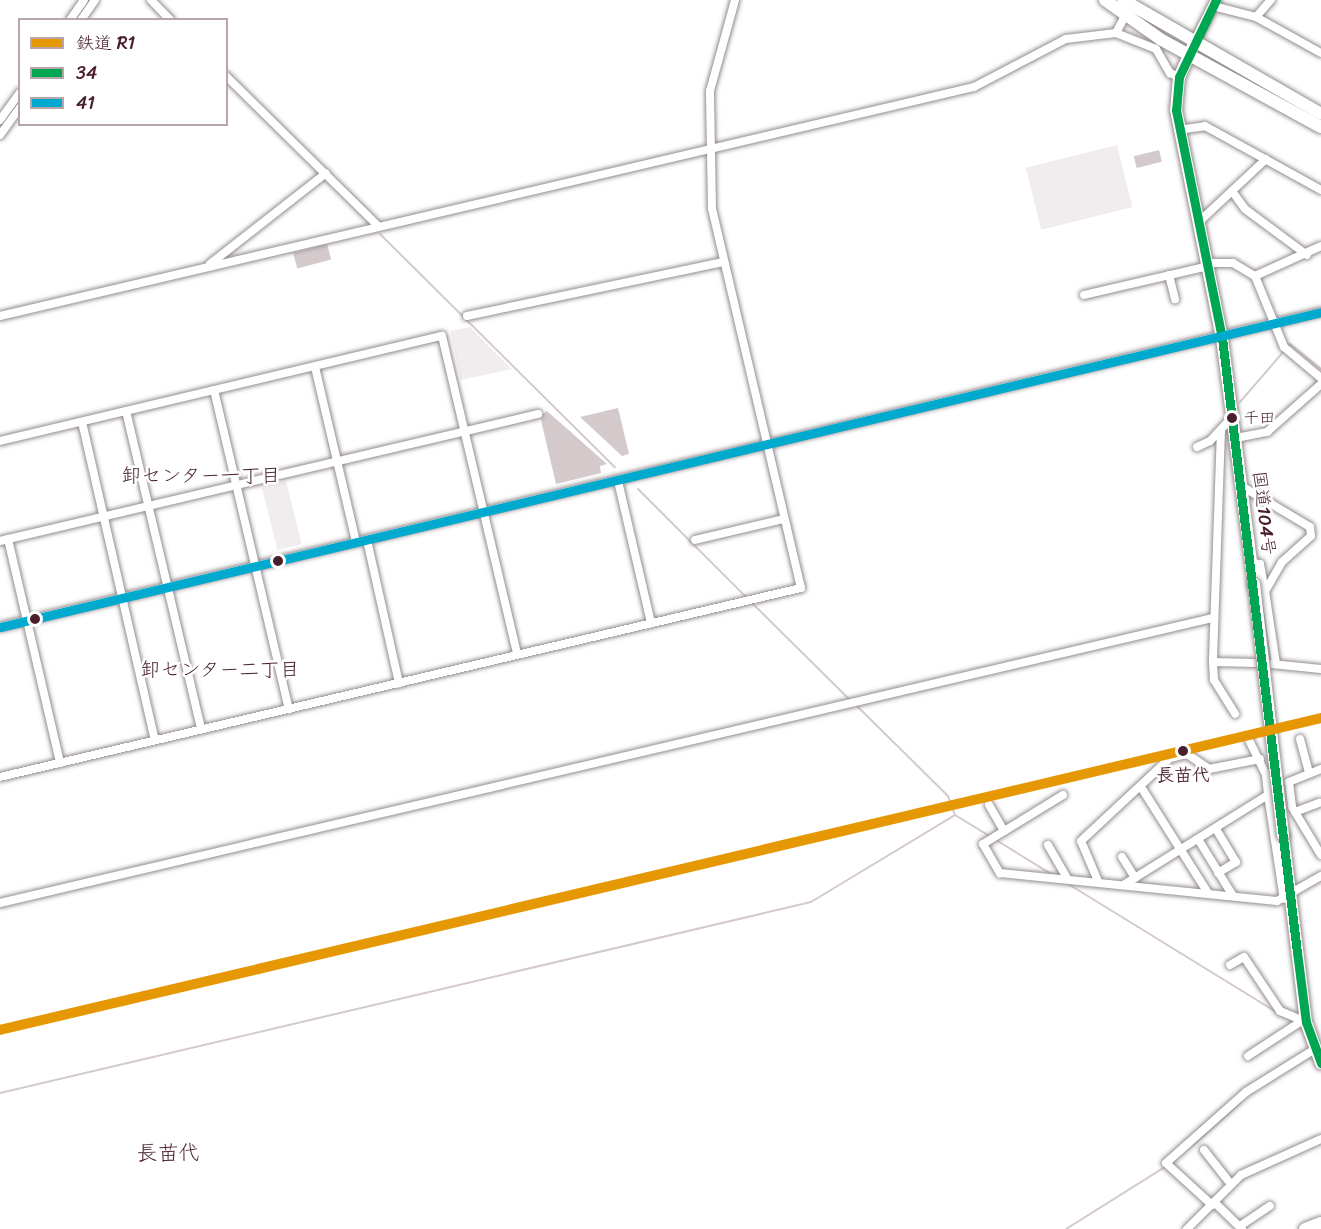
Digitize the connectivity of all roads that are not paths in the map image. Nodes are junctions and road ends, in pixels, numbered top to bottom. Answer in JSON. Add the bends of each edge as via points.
{"nodes":[{"id":1,"x":84,"y":0,"type":"edge"},
{"id":2,"x":95,"y":0,"type":"edge"},
{"id":3,"x":151,"y":0,"type":"edge"},
{"id":4,"x":735,"y":0,"type":"edge"},
{"id":5,"x":1105,"y":0,"type":"edge"},
{"id":6,"x":1123,"y":0,"type":"edge"},
{"id":7,"x":1271,"y":0,"type":"edge"},
{"id":8,"x":1214,"y":3,"type":"edge"},
{"id":9,"x":1125,"y":16,"type":"junction"},
{"id":10,"x":1256,"y":17,"type":"junction"},
{"id":11,"x":71,"y":18,"type":"edge"},
{"id":12,"x":82,"y":18,"type":"edge"},
{"id":13,"x":168,"y":18,"type":"edge"},
{"id":14,"x":1116,"y":33,"type":"junction"},
{"id":15,"x":1191,"y":50,"type":"junction"},
{"id":16,"x":1321,"y":53,"type":"edge"},
{"id":17,"x":1179,"y":77,"type":"junction"},
{"id":18,"x":228,"y":78,"type":"edge"},
{"id":19,"x":18,"y":95,"type":"edge"},
{"id":20,"x":18,"y":110,"type":"edge"},
{"id":21,"x":1321,"y":114,"type":"edge"},
{"id":22,"x":0,"y":120,"type":"edge"},
{"id":23,"x":1321,"y":127,"type":"edge"},
{"id":24,"x":1178,"y":130,"type":"junction"},
{"id":25,"x":0,"y":135,"type":"edge"},
{"id":26,"x":708,"y":148,"type":"junction"},
{"id":27,"x":1266,"y":159,"type":"junction"},
{"id":28,"x":326,"y":173,"type":"junction"},
{"id":29,"x":1321,"y":189,"type":"edge"},
{"id":30,"x":1232,"y":191,"type":"junction"},
{"id":31,"x":1201,"y":220,"type":"junction"},
{"id":32,"x":378,"y":226,"type":"junction"},
{"id":33,"x":1321,"y":246,"type":"edge"},
{"id":34,"x":1307,"y":255,"type":"junction"},
{"id":35,"x":724,"y":262,"type":"junction"},
{"id":36,"x":1208,"y":264,"type":"junction"},
{"id":37,"x":207,"y":266,"type":"junction"},
{"id":38,"x":1169,"y":275,"type":"junction"},
{"id":39,"x":1255,"y":276,"type":"junction"},
{"id":40,"x":1084,"y":295,"type":"dead end"},
{"id":41,"x":1175,"y":299,"type":"dead end"},
{"id":42,"x":1321,"y":312,"type":"edge"},
{"id":43,"x":0,"y":316,"type":"edge"},
{"id":44,"x":467,"y":316,"type":"dead end"},
{"id":45,"x":1278,"y":324,"type":"junction"},
{"id":46,"x":1222,"y":338,"type":"junction"},
{"id":47,"x":315,"y":367,"type":"junction"},
{"id":48,"x":1321,"y":378,"type":"edge"},
{"id":49,"x":1321,"y":384,"type":"edge"},
{"id":50,"x":214,"y":390,"type":"junction"},
{"id":51,"x":126,"y":411,"type":"junction"},
{"id":52,"x":538,"y":414,"type":"dead end"},
{"id":53,"x":1233,"y":415,"type":"junction"},
{"id":54,"x":82,"y":422,"type":"junction"},
{"id":55,"x":1221,"y":430,"type":"junction"},
{"id":56,"x":465,"y":431,"type":"junction"},
{"id":57,"x":1236,"y":438,"type":"junction"},
{"id":58,"x":0,"y":441,"type":"edge"},
{"id":59,"x":767,"y":445,"type":"junction"},
{"id":60,"x":1197,"y":447,"type":"dead end"},
{"id":61,"x":1239,"y":458,"type":"junction"},
{"id":62,"x":1223,"y":460,"type":"junction"},
{"id":63,"x":338,"y":461,"type":"junction"},
{"id":64,"x":618,"y":481,"type":"junction"},
{"id":65,"x":237,"y":485,"type":"junction"},
{"id":66,"x":1243,"y":487,"type":"junction"},
{"id":67,"x":149,"y":506,"type":"junction"},
{"id":68,"x":484,"y":512,"type":"junction"},
{"id":69,"x":103,"y":517,"type":"junction"},
{"id":70,"x":784,"y":519,"type":"junction"},
{"id":71,"x":4,"y":540,"type":"edge"},
{"id":72,"x":367,"y":540,"type":"junction"},
{"id":73,"x":695,"y":540,"type":"dead end"},
{"id":74,"x":356,"y":543,"type":"junction"},
{"id":75,"x":256,"y":566,"type":"junction"},
{"id":76,"x":169,"y":587,"type":"junction"},
{"id":77,"x":1259,"y":588,"type":"junction"},
{"id":78,"x":123,"y":598,"type":"junction"},
{"id":79,"x":1212,"y":618,"type":"junction"},
{"id":80,"x":28,"y":620,"type":"junction"},
{"id":81,"x":651,"y":623,"type":"junction"},
{"id":82,"x":0,"y":627,"type":"edge"},
{"id":83,"x":517,"y":654,"type":"junction"},
{"id":84,"x":1213,"y":662,"type":"junction"},
{"id":85,"x":1255,"y":663,"type":"dead end"},
{"id":86,"x":1321,"y":669,"type":"edge"},
{"id":87,"x":399,"y":683,"type":"junction"},
{"id":88,"x":289,"y":709,"type":"junction"},
{"id":89,"x":1235,"y":714,"type":"dead end"},
{"id":90,"x":201,"y":729,"type":"junction"},
{"id":91,"x":1300,"y":739,"type":"dead end"},
{"id":92,"x":155,"y":740,"type":"junction"},
{"id":93,"x":1248,"y":740,"type":"dead end"},
{"id":94,"x":1260,"y":759,"type":"junction"},
{"id":95,"x":60,"y":763,"type":"junction"},
{"id":96,"x":1321,"y":769,"type":"edge"},
{"id":97,"x":1309,"y":773,"type":"junction"},
{"id":98,"x":0,"y":777,"type":"edge"},
{"id":99,"x":1141,"y":786,"type":"junction"},
{"id":100,"x":1063,"y":795,"type":"dead end"},
{"id":101,"x":1268,"y":795,"type":"junction"},
{"id":102,"x":1318,"y":803,"type":"dead end"},
{"id":103,"x":989,"y":805,"type":"dead end"},
{"id":104,"x":1295,"y":812,"type":"junction"},
{"id":105,"x":1216,"y":829,"type":"junction"},
{"id":106,"x":1004,"y":831,"type":"junction"},
{"id":107,"x":1198,"y":839,"type":"junction"},
{"id":108,"x":1048,"y":845,"type":"dead end"},
{"id":109,"x":1182,"y":849,"type":"junction"},
{"id":110,"x":1321,"y":855,"type":"edge"},
{"id":111,"x":1122,"y":857,"type":"dead end"},
{"id":112,"x":1218,"y":873,"type":"junction"},
{"id":113,"x":1321,"y":876,"type":"edge"},
{"id":114,"x":1067,"y":878,"type":"junction"},
{"id":115,"x":1135,"y":878,"type":"junction"},
{"id":116,"x":1098,"y":881,"type":"junction"},
{"id":117,"x":1125,"y":885,"type":"junction"},
{"id":118,"x":1208,"y":893,"type":"junction"},
{"id":119,"x":1233,"y":896,"type":"junction"},
{"id":120,"x":1287,"y":896,"type":"junction"},
{"id":121,"x":0,"y":903,"type":"edge"},
{"id":122,"x":1230,"y":965,"type":"dead end"},
{"id":123,"x":1303,"y":1022,"type":"junction"},
{"id":124,"x":1318,"y":1054,"type":"edge"},
{"id":125,"x":1248,"y":1056,"type":"dead end"},
{"id":126,"x":1321,"y":1139,"type":"edge"},
{"id":127,"x":1204,"y":1150,"type":"dead end"},
{"id":128,"x":1230,"y":1183,"type":"junction"},
{"id":129,"x":1213,"y":1204,"type":"junction"},
{"id":130,"x":1270,"y":1206,"type":"dead end"},
{"id":131,"x":1321,"y":1223,"type":"edge"},
{"id":132,"x":1241,"y":1227,"type":"edge"},
{"id":133,"x":1187,"y":1229,"type":"edge"},
{"id":134,"x":1305,"y":1229,"type":"edge"}],
"edges":[{"from":1,"to":11,"type":"street"},
{"from":2,"to":12,"type":"street"},
{"from":3,"to":13,"type":"street"},
{"from":4,"to":26,"type":"street","via":[[714,59]]},
{"from":5,"to":9,"type":"highway"},
{"from":6,"to":15,"type":"highway"},
{"from":7,"to":10,"type":"street"},
{"from":8,"to":10,"type":"street"},
{"from":8,"to":15,"type":"main road"},
{"from":9,"to":14,"type":"street"},
{"from":9,"to":15,"type":"highway"},
{"from":10,"to":16,"type":"street"},
{"from":14,"to":17,"type":"street","via":[[1156,49],[1170,73]]},
{"from":14,"to":26,"type":"street","via":[[1066,39],[974,87]]},
{"from":15,"to":17,"type":"highway","name":"国道104号"},
{"from":15,"to":21,"type":"highway"},
{"from":15,"to":23,"type":"highway"},
{"from":17,"to":24,"type":"highway","name":"国道104号"},
{"from":18,"to":28,"type":"street"},
{"from":19,"to":22,"type":"street"},
{"from":20,"to":25,"type":"street"},
{"from":24,"to":27,"type":"street","via":[[1206,126]]},
{"from":24,"to":31,"type":"highway","name":"国道104号"},
{"from":26,"to":32,"type":"street"},
{"from":26,"to":35,"type":"street"},
{"from":27,"to":29,"type":"street"},
{"from":27,"to":30,"type":"street"},
{"from":28,"to":32,"type":"street"},
{"from":28,"to":37,"type":"street"},
{"from":30,"to":31,"type":"street"},
{"from":30,"to":34,"type":"street","via":[[1245,209]]},
{"from":31,"to":36,"type":"highway","name":"国道104号"},
{"from":32,"to":37,"type":"street"},
{"from":33,"to":34,"type":"street"},
{"from":34,"to":39,"type":"street"},
{"from":35,"to":44,"type":"street"},
{"from":35,"to":59,"type":"street"},
{"from":36,"to":38,"type":"street"},
{"from":36,"to":39,"type":"street","via":[[1233,263]]},
{"from":36,"to":46,"type":"highway","name":"国道104号"},
{"from":37,"to":43,"type":"street"},
{"from":38,"to":40,"type":"street"},
{"from":38,"to":41,"type":"street"},
{"from":39,"to":45,"type":"street"},
{"from":42,"to":45,"type":"street"},
{"from":45,"to":46,"type":"street"},
{"from":45,"to":48,"type":"street","via":[[1284,347]]},
{"from":46,"to":53,"type":"highway","name":"国道104号"},
{"from":46,"to":59,"type":"street"},
{"from":47,"to":50,"type":"street"},
{"from":47,"to":56,"type":"street","via":[[442,336]]},
{"from":47,"to":63,"type":"street"},
{"from":49,"to":57,"type":"street","via":[[1267,432]]},
{"from":50,"to":51,"type":"street"},
{"from":50,"to":65,"type":"street"},
{"from":51,"to":54,"type":"street"},
{"from":51,"to":67,"type":"street"},
{"from":52,"to":56,"type":"street"},
{"from":53,"to":55,"type":"street"},
{"from":53,"to":57,"type":"highway","name":"国道104号"},
{"from":54,"to":58,"type":"street"},
{"from":54,"to":69,"type":"street"},
{"from":55,"to":60,"type":"street"},
{"from":55,"to":62,"type":"street"},
{"from":56,"to":63,"type":"street"},
{"from":56,"to":68,"type":"street"},
{"from":57,"to":61,"type":"highway","name":"国道104号"},
{"from":59,"to":64,"type":"street"},
{"from":59,"to":70,"type":"street"},
{"from":61,"to":62,"type":"street"},
{"from":61,"to":66,"type":"highway","name":"国道104号"},
{"from":62,"to":79,"type":"street"},
{"from":63,"to":65,"type":"street"},
{"from":63,"to":74,"type":"street"},
{"from":64,"to":68,"type":"street"},
{"from":64,"to":81,"type":"street"},
{"from":65,"to":67,"type":"street"},
{"from":65,"to":75,"type":"street"},
{"from":66,"to":77,"type":"highway","name":"国道104号","via":[[1252,563]]},
{"from":66,"to":77,"type":"street","via":[[1310,527],[1311,536]]},
{"from":67,"to":69,"type":"street"},
{"from":67,"to":76,"type":"street"},
{"from":68,"to":72,"type":"street"},
{"from":68,"to":83,"type":"street"},
{"from":69,"to":71,"type":"street"},
{"from":69,"to":78,"type":"street"},
{"from":70,"to":73,"type":"street"},
{"from":70,"to":81,"type":"street","via":[[801,588]]},
{"from":71,"to":80,"type":"street"},
{"from":72,"to":74,"type":"street"},
{"from":72,"to":87,"type":"street"},
{"from":74,"to":75,"type":"street"},
{"from":75,"to":76,"type":"street"},
{"from":75,"to":88,"type":"street"},
{"from":76,"to":78,"type":"street"},
{"from":76,"to":90,"type":"street"},
{"from":77,"to":86,"type":"street","via":[[1274,664]]},
{"from":77,"to":120,"type":"highway","name":"国道104号","bridge":true},
{"from":78,"to":80,"type":"street"},
{"from":78,"to":92,"type":"street"},
{"from":79,"to":84,"type":"street"},
{"from":79,"to":121,"type":"street"},
{"from":80,"to":82,"type":"street"},
{"from":80,"to":95,"type":"street"},
{"from":81,"to":83,"type":"street"},
{"from":83,"to":87,"type":"street"},
{"from":84,"to":85,"type":"street"},
{"from":84,"to":89,"type":"street","via":[[1214,680]]},
{"from":87,"to":88,"type":"street"},
{"from":88,"to":90,"type":"street"},
{"from":90,"to":92,"type":"street"},
{"from":91,"to":97,"type":"street"},
{"from":92,"to":95,"type":"street"},
{"from":93,"to":94,"type":"street"},
{"from":94,"to":99,"type":"street","via":[[1209,769],[1187,754],[1173,756]]},
{"from":94,"to":101,"type":"street"},
{"from":95,"to":98,"type":"street"},
{"from":96,"to":97,"type":"street"},
{"from":97,"to":104,"type":"street","via":[[1289,782]]},
{"from":99,"to":109,"type":"street"},
{"from":99,"to":116,"type":"street","via":[[1081,841]]},
{"from":100,"to":106,"type":"street"},
{"from":101,"to":105,"type":"street"},
{"from":101,"to":120,"type":"street"},
{"from":102,"to":104,"type":"street"},
{"from":103,"to":106,"type":"street"},
{"from":104,"to":110,"type":"street"},
{"from":105,"to":107,"type":"street"},
{"from":105,"to":112,"type":"street","via":[[1236,862]]},
{"from":106,"to":114,"type":"street","via":[[983,844],[1000,873]]},
{"from":107,"to":109,"type":"street"},
{"from":107,"to":112,"type":"street"},
{"from":108,"to":114,"type":"street"},
{"from":109,"to":115,"type":"street"},
{"from":109,"to":118,"type":"street"},
{"from":111,"to":115,"type":"street"},
{"from":112,"to":119,"type":"street"},
{"from":113,"to":120,"type":"street"},
{"from":114,"to":116,"type":"street"},
{"from":115,"to":117,"type":"street"},
{"from":116,"to":117,"type":"street"},
{"from":117,"to":118,"type":"street"},
{"from":118,"to":119,"type":"street"},
{"from":119,"to":120,"type":"street"},
{"from":120,"to":123,"type":"highway","name":"国道104号"},
{"from":122,"to":123,"type":"street","via":[[1244,957],[1280,1011]]},
{"from":123,"to":124,"type":"highway","name":"国道104号"},
{"from":123,"to":125,"type":"street"},
{"from":124,"to":129,"type":"street","via":[[1246,1092],[1166,1163]]},
{"from":126,"to":128,"type":"street"},
{"from":127,"to":128,"type":"street"},
{"from":128,"to":129,"type":"street"},
{"from":129,"to":132,"type":"street"},
{"from":129,"to":133,"type":"street"},
{"from":130,"to":132,"type":"street"},
{"from":131,"to":134,"type":"highway"}]}
